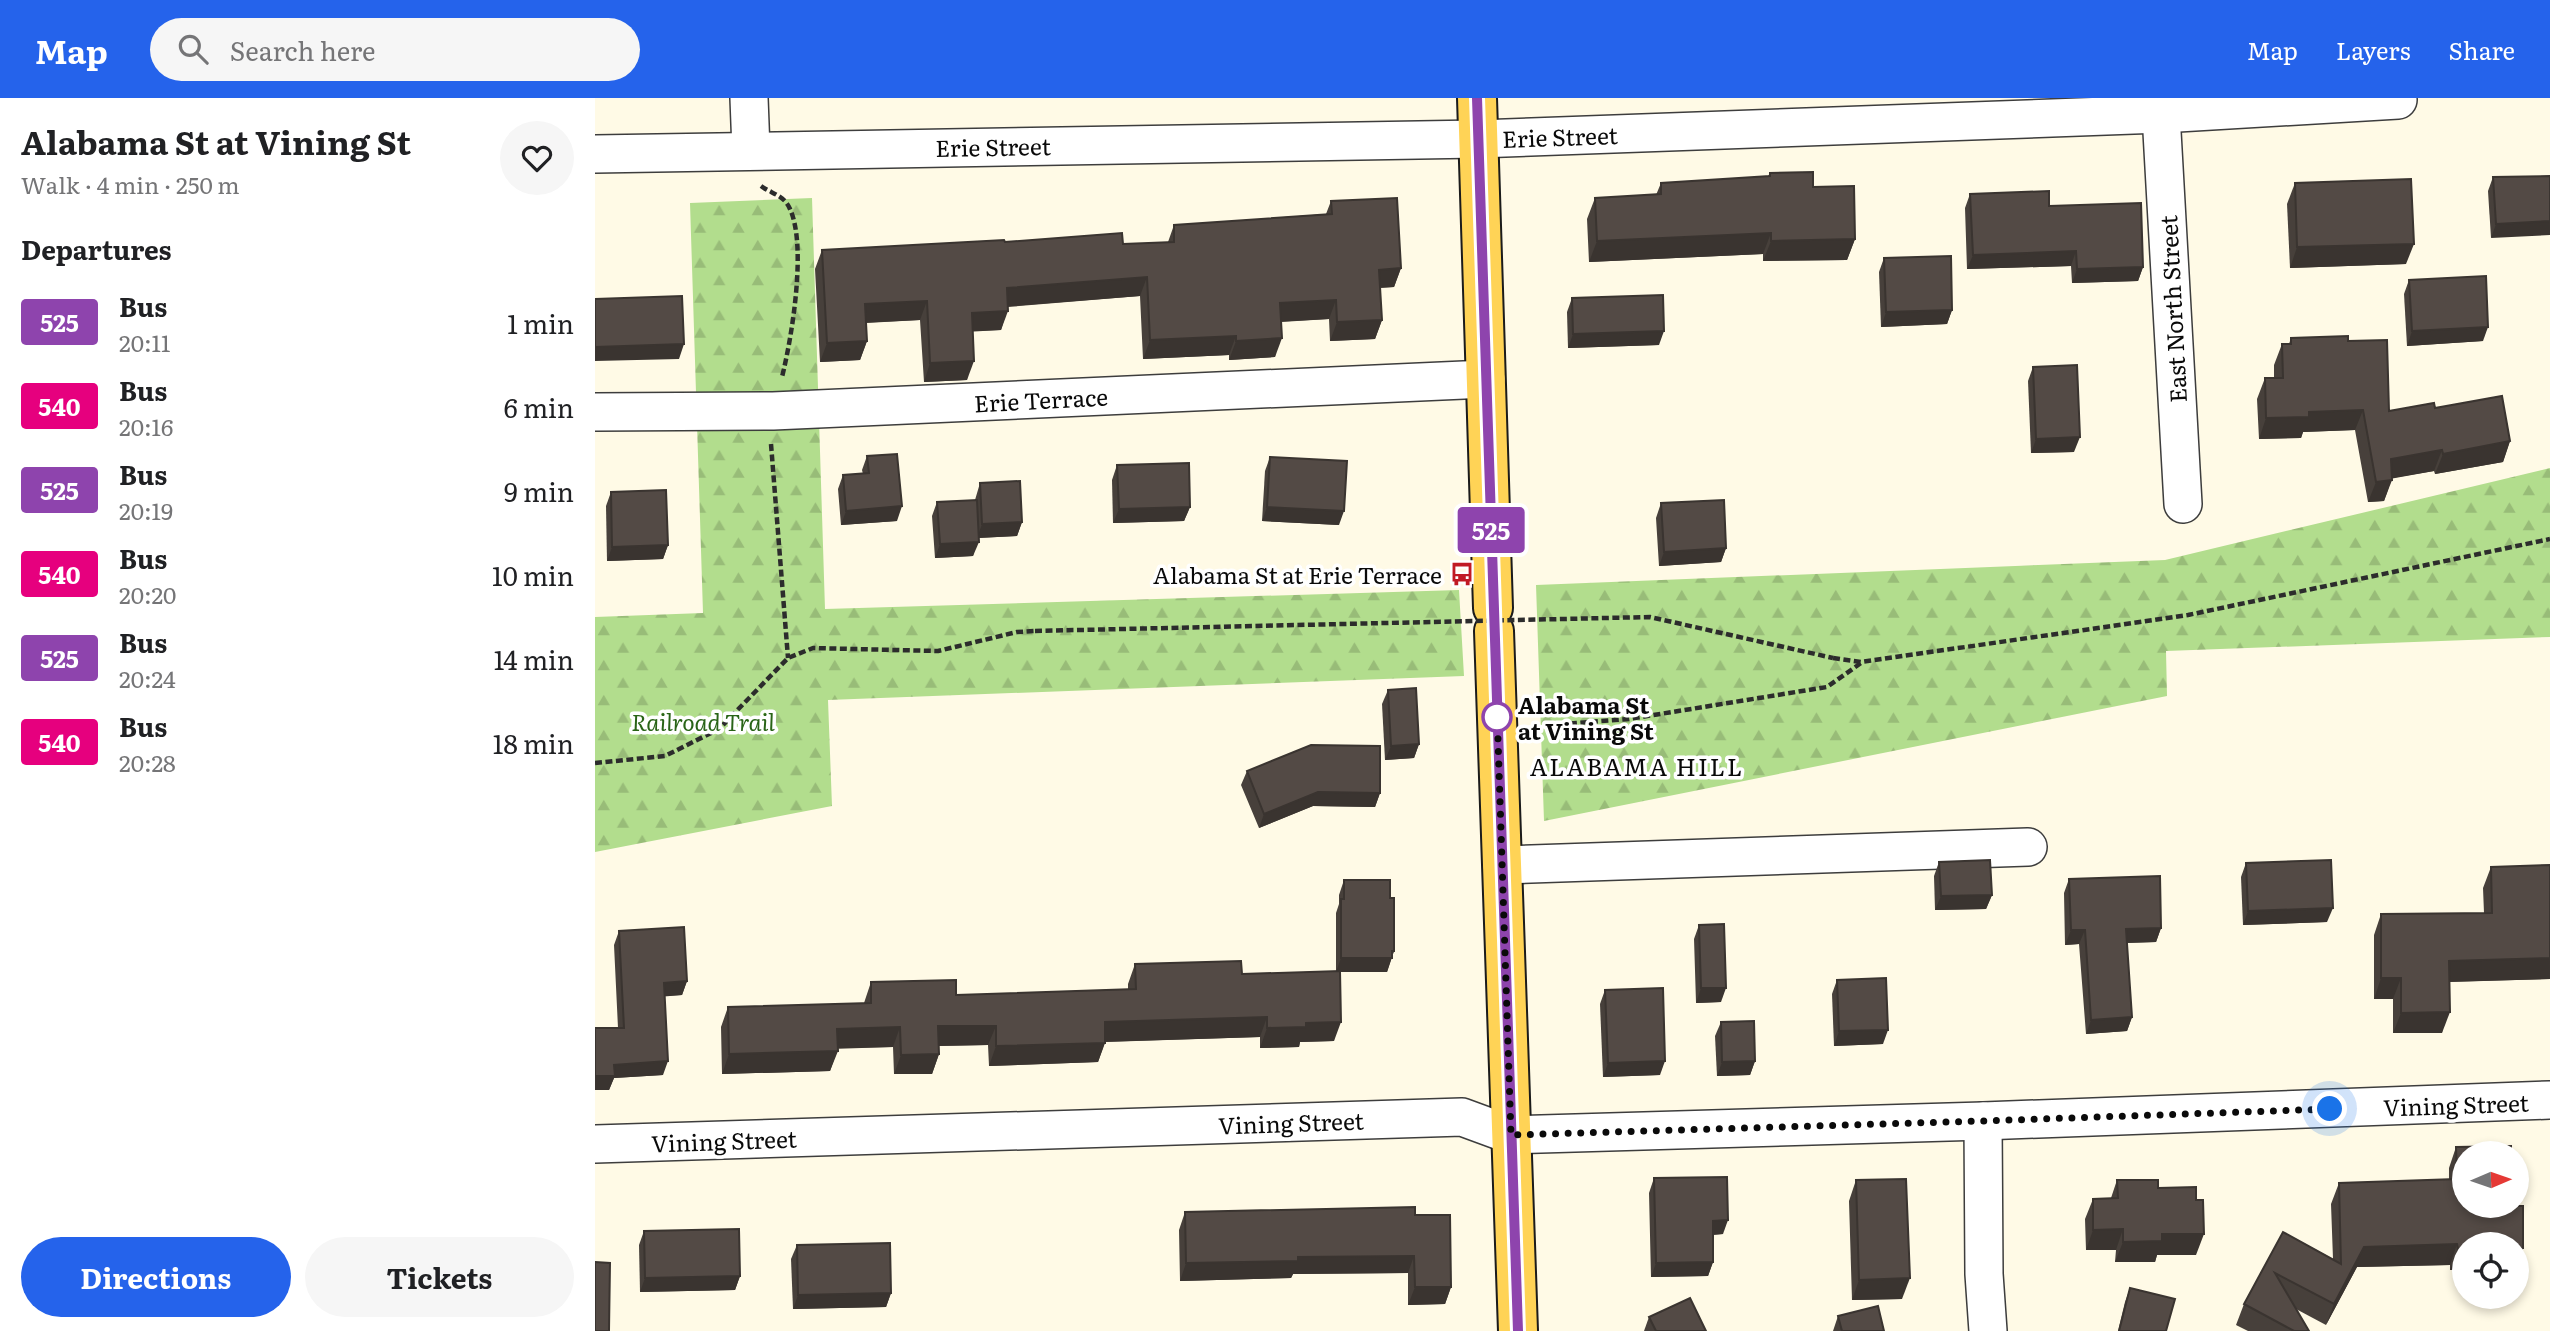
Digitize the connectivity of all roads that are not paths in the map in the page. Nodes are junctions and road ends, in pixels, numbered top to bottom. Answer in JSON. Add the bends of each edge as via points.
{"nodes":[{"id":1,"x":749,"y":98,"type":"edge"},
{"id":2,"x":1477,"y":98,"type":"edge"},
{"id":3,"x":2397,"y":100,"type":"dead end"},
{"id":4,"x":2161,"y":114,"type":"junction"},
{"id":5,"x":1478,"y":139,"type":"junction"},
{"id":6,"x":751,"y":150,"type":"junction"},
{"id":7,"x":595,"y":154,"type":"edge"},
{"id":8,"x":1486,"y":379,"type":"junction"},
{"id":9,"x":595,"y":412,"type":"edge"},
{"id":10,"x":2183,"y":503,"type":"dead end"},
{"id":11,"x":2028,"y":847,"type":"dead end"},
{"id":12,"x":1502,"y":865,"type":"junction"},
{"id":13,"x":2550,"y":1100,"type":"edge"},
{"id":14,"x":1983,"y":1121,"type":"junction"},
{"id":15,"x":1511,"y":1135,"type":"junction"},
{"id":16,"x":595,"y":1144,"type":"edge"},
{"id":17,"x":1518,"y":1331,"type":"edge"},
{"id":18,"x":1988,"y":1331,"type":"edge"}],
"edges":[{"from":1,"to":6,"type":"street"},
{"from":2,"to":5,"type":"main road"},
{"from":3,"to":4,"type":"street","name":"Erie Street"},
{"from":4,"to":5,"type":"street","name":"Erie Street"},
{"from":4,"to":10,"type":"street","name":"East North Street"},
{"from":5,"to":6,"type":"street","name":"Erie Street"},
{"from":5,"to":8,"type":"main road"},
{"from":6,"to":7,"type":"street","name":"Erie Street"},
{"from":8,"to":9,"type":"street","name":"Erie Terrace","via":[[773,411]]},
{"from":8,"to":12,"type":"main road"},
{"from":11,"to":12,"type":"street"},
{"from":12,"to":15,"type":"main road"},
{"from":13,"to":14,"type":"street","name":"Vining Street"},
{"from":14,"to":15,"type":"street","name":"Vining Street"},
{"from":14,"to":18,"type":"street"},
{"from":15,"to":16,"type":"street","name":"Vining Street","via":[[1462,1117]]},
{"from":15,"to":17,"type":"main road"}]}
